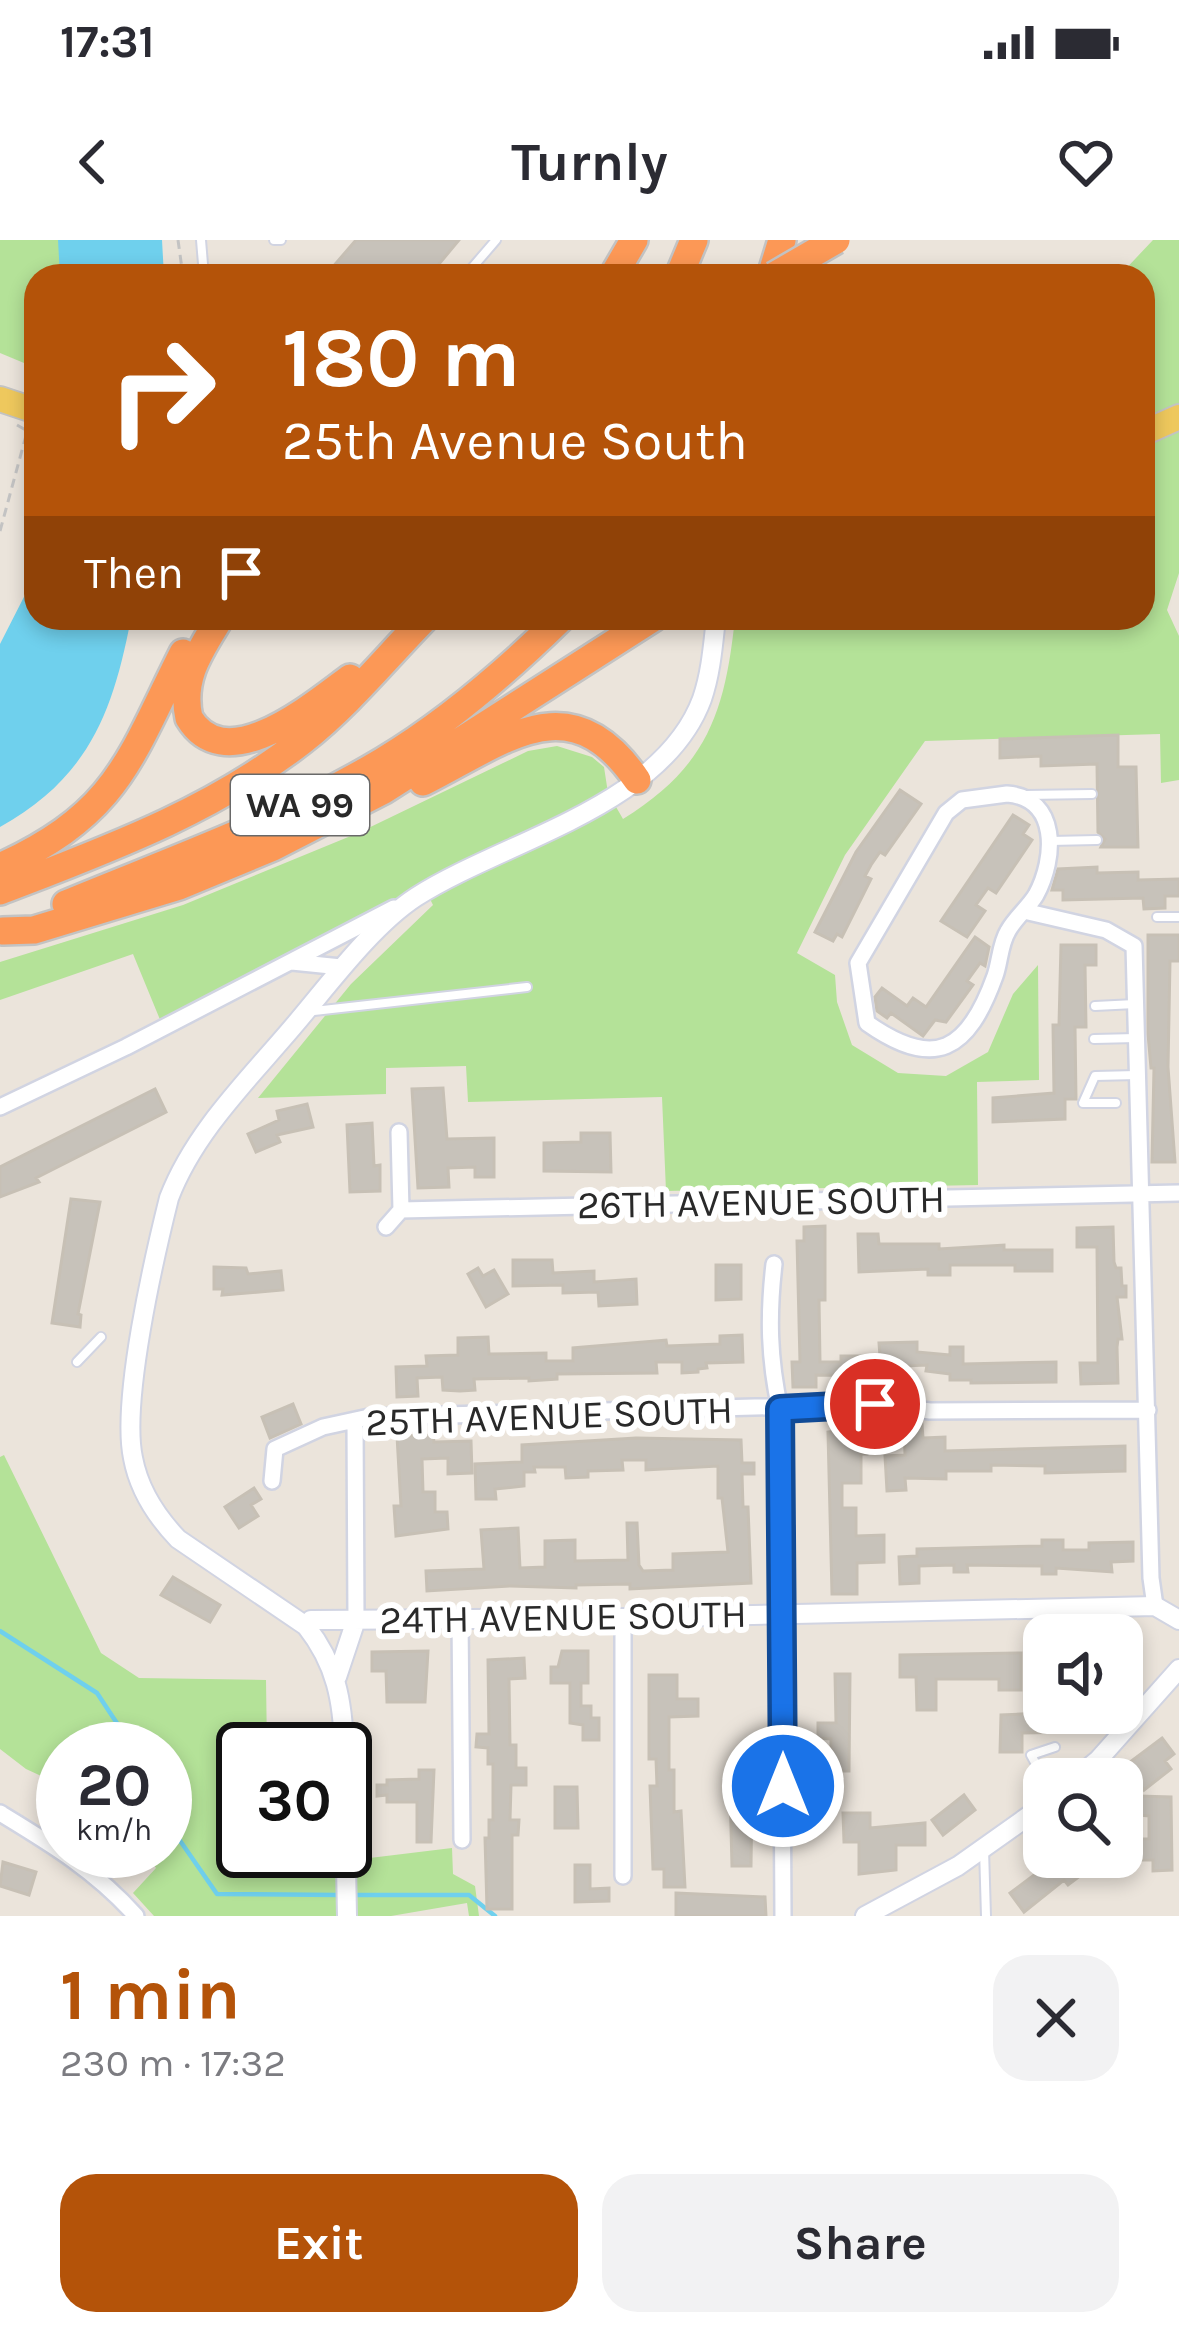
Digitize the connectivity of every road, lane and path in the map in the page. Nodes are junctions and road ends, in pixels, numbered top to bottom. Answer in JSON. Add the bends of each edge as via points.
{"nodes":[{"id":1,"x":496,"y":240,"type":"edge"},
{"id":2,"x":836,"y":240,"type":"edge"},
{"id":3,"x":475,"y":264,"type":"edge"},
{"id":4,"x":794,"y":264,"type":"edge"},
{"id":5,"x":24,"y":440,"type":"edge"},
{"id":6,"x":0,"y":531,"type":"edge"},
{"id":7,"x":197,"y":630,"type":"edge"},
{"id":8,"x":213,"y":630,"type":"edge"},
{"id":9,"x":412,"y":630,"type":"edge"},
{"id":10,"x":413,"y":630,"type":"edge"},
{"id":11,"x":547,"y":630,"type":"edge"},
{"id":12,"x":634,"y":630,"type":"edge"},
{"id":13,"x":714,"y":630,"type":"edge"},
{"id":14,"x":638,"y":780,"type":"junction"},
{"id":15,"x":1092,"y":794,"type":"dead end"},
{"id":16,"x":1023,"y":795,"type":"junction"},
{"id":17,"x":368,"y":800,"type":"junction"},
{"id":18,"x":1096,"y":840,"type":"dead end"},
{"id":19,"x":1048,"y":841,"type":"junction"},
{"id":20,"x":0,"y":867,"type":"edge"},
{"id":21,"x":0,"y":891,"type":"edge"},
{"id":22,"x":413,"y":898,"type":"junction"},
{"id":23,"x":1024,"y":911,"type":"junction"},
{"id":24,"x":1156,"y":917,"type":"dead end"},
{"id":25,"x":1179,"y":917,"type":"edge"},
{"id":26,"x":1,"y":931,"type":"edge"},
{"id":27,"x":284,"y":962,"type":"junction"},
{"id":28,"x":341,"y":967,"type":"junction"},
{"id":29,"x":527,"y":987,"type":"dead end"},
{"id":30,"x":1136,"y":1004,"type":"junction"},
{"id":31,"x":1095,"y":1006,"type":"dead end"},
{"id":32,"x":306,"y":1011,"type":"junction"},
{"id":33,"x":1137,"y":1038,"type":"junction"},
{"id":34,"x":1094,"y":1039,"type":"dead end"},
{"id":35,"x":1138,"y":1075,"type":"junction"},
{"id":36,"x":1116,"y":1102,"type":"dead end"},
{"id":37,"x":0,"y":1107,"type":"edge"},
{"id":38,"x":399,"y":1132,"type":"dead end"},
{"id":39,"x":1179,"y":1193,"type":"edge"},
{"id":40,"x":1142,"y":1194,"type":"junction"},
{"id":41,"x":401,"y":1210,"type":"junction"},
{"id":42,"x":386,"y":1227,"type":"dead end"},
{"id":43,"x":774,"y":1264,"type":"dead end"},
{"id":44,"x":101,"y":1337,"type":"dead end"},
{"id":45,"x":77,"y":1362,"type":"dead end"},
{"id":46,"x":780,"y":1409,"type":"junction"},
{"id":47,"x":1148,"y":1410,"type":"junction"},
{"id":48,"x":355,"y":1420,"type":"junction"},
{"id":49,"x":272,"y":1481,"type":"dead end"},
{"id":50,"x":1170,"y":1611,"type":"edge"},
{"id":51,"x":784,"y":1612,"type":"junction"},
{"id":52,"x":460,"y":1616,"type":"junction"},
{"id":53,"x":623,"y":1618,"type":"junction"},
{"id":54,"x":356,"y":1620,"type":"junction"},
{"id":55,"x":306,"y":1626,"type":"junction"},
{"id":56,"x":337,"y":1678,"type":"junction"},
{"id":57,"x":1175,"y":1679,"type":"edge"},
{"id":58,"x":341,"y":1722,"type":"edge"},
{"id":59,"x":1055,"y":1747,"type":"dead end"},
{"id":60,"x":1033,"y":1758,"type":"edge"},
{"id":61,"x":1100,"y":1758,"type":"edge"},
{"id":62,"x":0,"y":1814,"type":"edge"},
{"id":63,"x":1023,"y":1820,"type":"edge"},
{"id":64,"x":462,"y":1840,"type":"dead end"},
{"id":65,"x":984,"y":1847,"type":"junction"},
{"id":66,"x":623,"y":1876,"type":"dead end"},
{"id":67,"x":347,"y":1878,"type":"edge"},
{"id":68,"x":136,"y":1916,"type":"edge"},
{"id":69,"x":347,"y":1916,"type":"edge"},
{"id":70,"x":783,"y":1916,"type":"edge"},
{"id":71,"x":866,"y":1916,"type":"edge"},
{"id":72,"x":986,"y":1916,"type":"edge"}],
"edges":[{"from":1,"to":3,"type":"lane"},
{"from":2,"to":4,"type":"highway","bridge":true},
{"from":5,"to":6,"type":"path"},
{"from":7,"to":20,"type":"highway","via":[[139,747],[105,794],[52,841]]},
{"from":8,"to":9,"type":"highway","via":[[189,671],[186,704],[194,727],[218,742],[278,726]]},
{"from":10,"to":21,"type":"highway","number":"WA 99","via":[[304,739],[237,785],[163,827]]},
{"from":11,"to":26,"type":"highway","number":"WA 99","via":[[450,715],[352,778]]},
{"from":12,"to":17,"type":"highway"},
{"from":13,"to":14,"type":"street","via":[[693,719]]},
{"from":14,"to":17,"type":"highway","via":[[589,731],[542,727]]},
{"from":14,"to":22,"type":"street"},
{"from":15,"to":16,"type":"lane"},
{"from":16,"to":19,"type":"street","via":[[1046,817]]},
{"from":16,"to":23,"type":"street","via":[[962,800],[946,814],[858,963],[866,1023],[928,1052],[959,1038]]},
{"from":17,"to":26,"type":"highway","via":[[179,886],[34,930]]},
{"from":18,"to":19,"type":"lane"},
{"from":19,"to":23,"type":"street","via":[[1043,876]]},
{"from":22,"to":27,"type":"street"},
{"from":22,"to":28,"type":"street"},
{"from":23,"to":30,"type":"street","via":[[1106,929],[1134,946]]},
{"from":24,"to":25,"type":"lane"},
{"from":27,"to":28,"type":"street"},
{"from":27,"to":37,"type":"street"},
{"from":28,"to":32,"type":"street"},
{"from":29,"to":32,"type":"lane"},
{"from":30,"to":31,"type":"lane"},
{"from":30,"to":33,"type":"street"},
{"from":32,"to":55,"type":"street","via":[[178,1174],[130,1433],[140,1481],[161,1521],[197,1555]]},
{"from":33,"to":34,"type":"lane"},
{"from":33,"to":35,"type":"street"},
{"from":35,"to":36,"type":"lane","via":[[1095,1076],[1083,1103]]},
{"from":35,"to":40,"type":"street"},
{"from":38,"to":41,"type":"street"},
{"from":39,"to":40,"type":"street","name":"26TH AVENUE SOUTH"},
{"from":40,"to":41,"type":"street","name":"26TH AVENUE SOUTH"},
{"from":40,"to":47,"type":"street"},
{"from":41,"to":42,"type":"street"},
{"from":43,"to":46,"type":"street","via":[[768,1345]]},
{"from":44,"to":45,"type":"lane"},
{"from":46,"to":47,"type":"street","name":"25TH AVENUE SOUTH"},
{"from":46,"to":48,"type":"street","name":"25TH AVENUE SOUTH"},
{"from":46,"to":51,"type":"street"},
{"from":47,"to":50,"type":"street","via":[[1151,1578]]},
{"from":48,"to":49,"type":"street","name":"25TH AVENUE SOUTH","via":[[275,1449]]},
{"from":48,"to":54,"type":"street"},
{"from":50,"to":51,"type":"street","name":"24TH AVENUE SOUTH"},
{"from":51,"to":53,"type":"street","name":"24TH AVENUE SOUTH"},
{"from":51,"to":70,"type":"street"},
{"from":52,"to":53,"type":"street","name":"24TH AVENUE SOUTH"},
{"from":52,"to":54,"type":"street","name":"24TH AVENUE SOUTH"},
{"from":52,"to":64,"type":"street"},
{"from":53,"to":66,"type":"street"},
{"from":54,"to":55,"type":"street","name":"24TH AVENUE SOUTH"},
{"from":54,"to":56,"type":"street"},
{"from":55,"to":56,"type":"street"},
{"from":56,"to":58,"type":"street"},
{"from":57,"to":61,"type":"street"},
{"from":59,"to":60,"type":"lane"},
{"from":62,"to":68,"type":"street","via":[[77,1859]]},
{"from":63,"to":65,"type":"street"},
{"from":65,"to":71,"type":"street"},
{"from":65,"to":72,"type":"lane"},
{"from":67,"to":69,"type":"street"}]}
